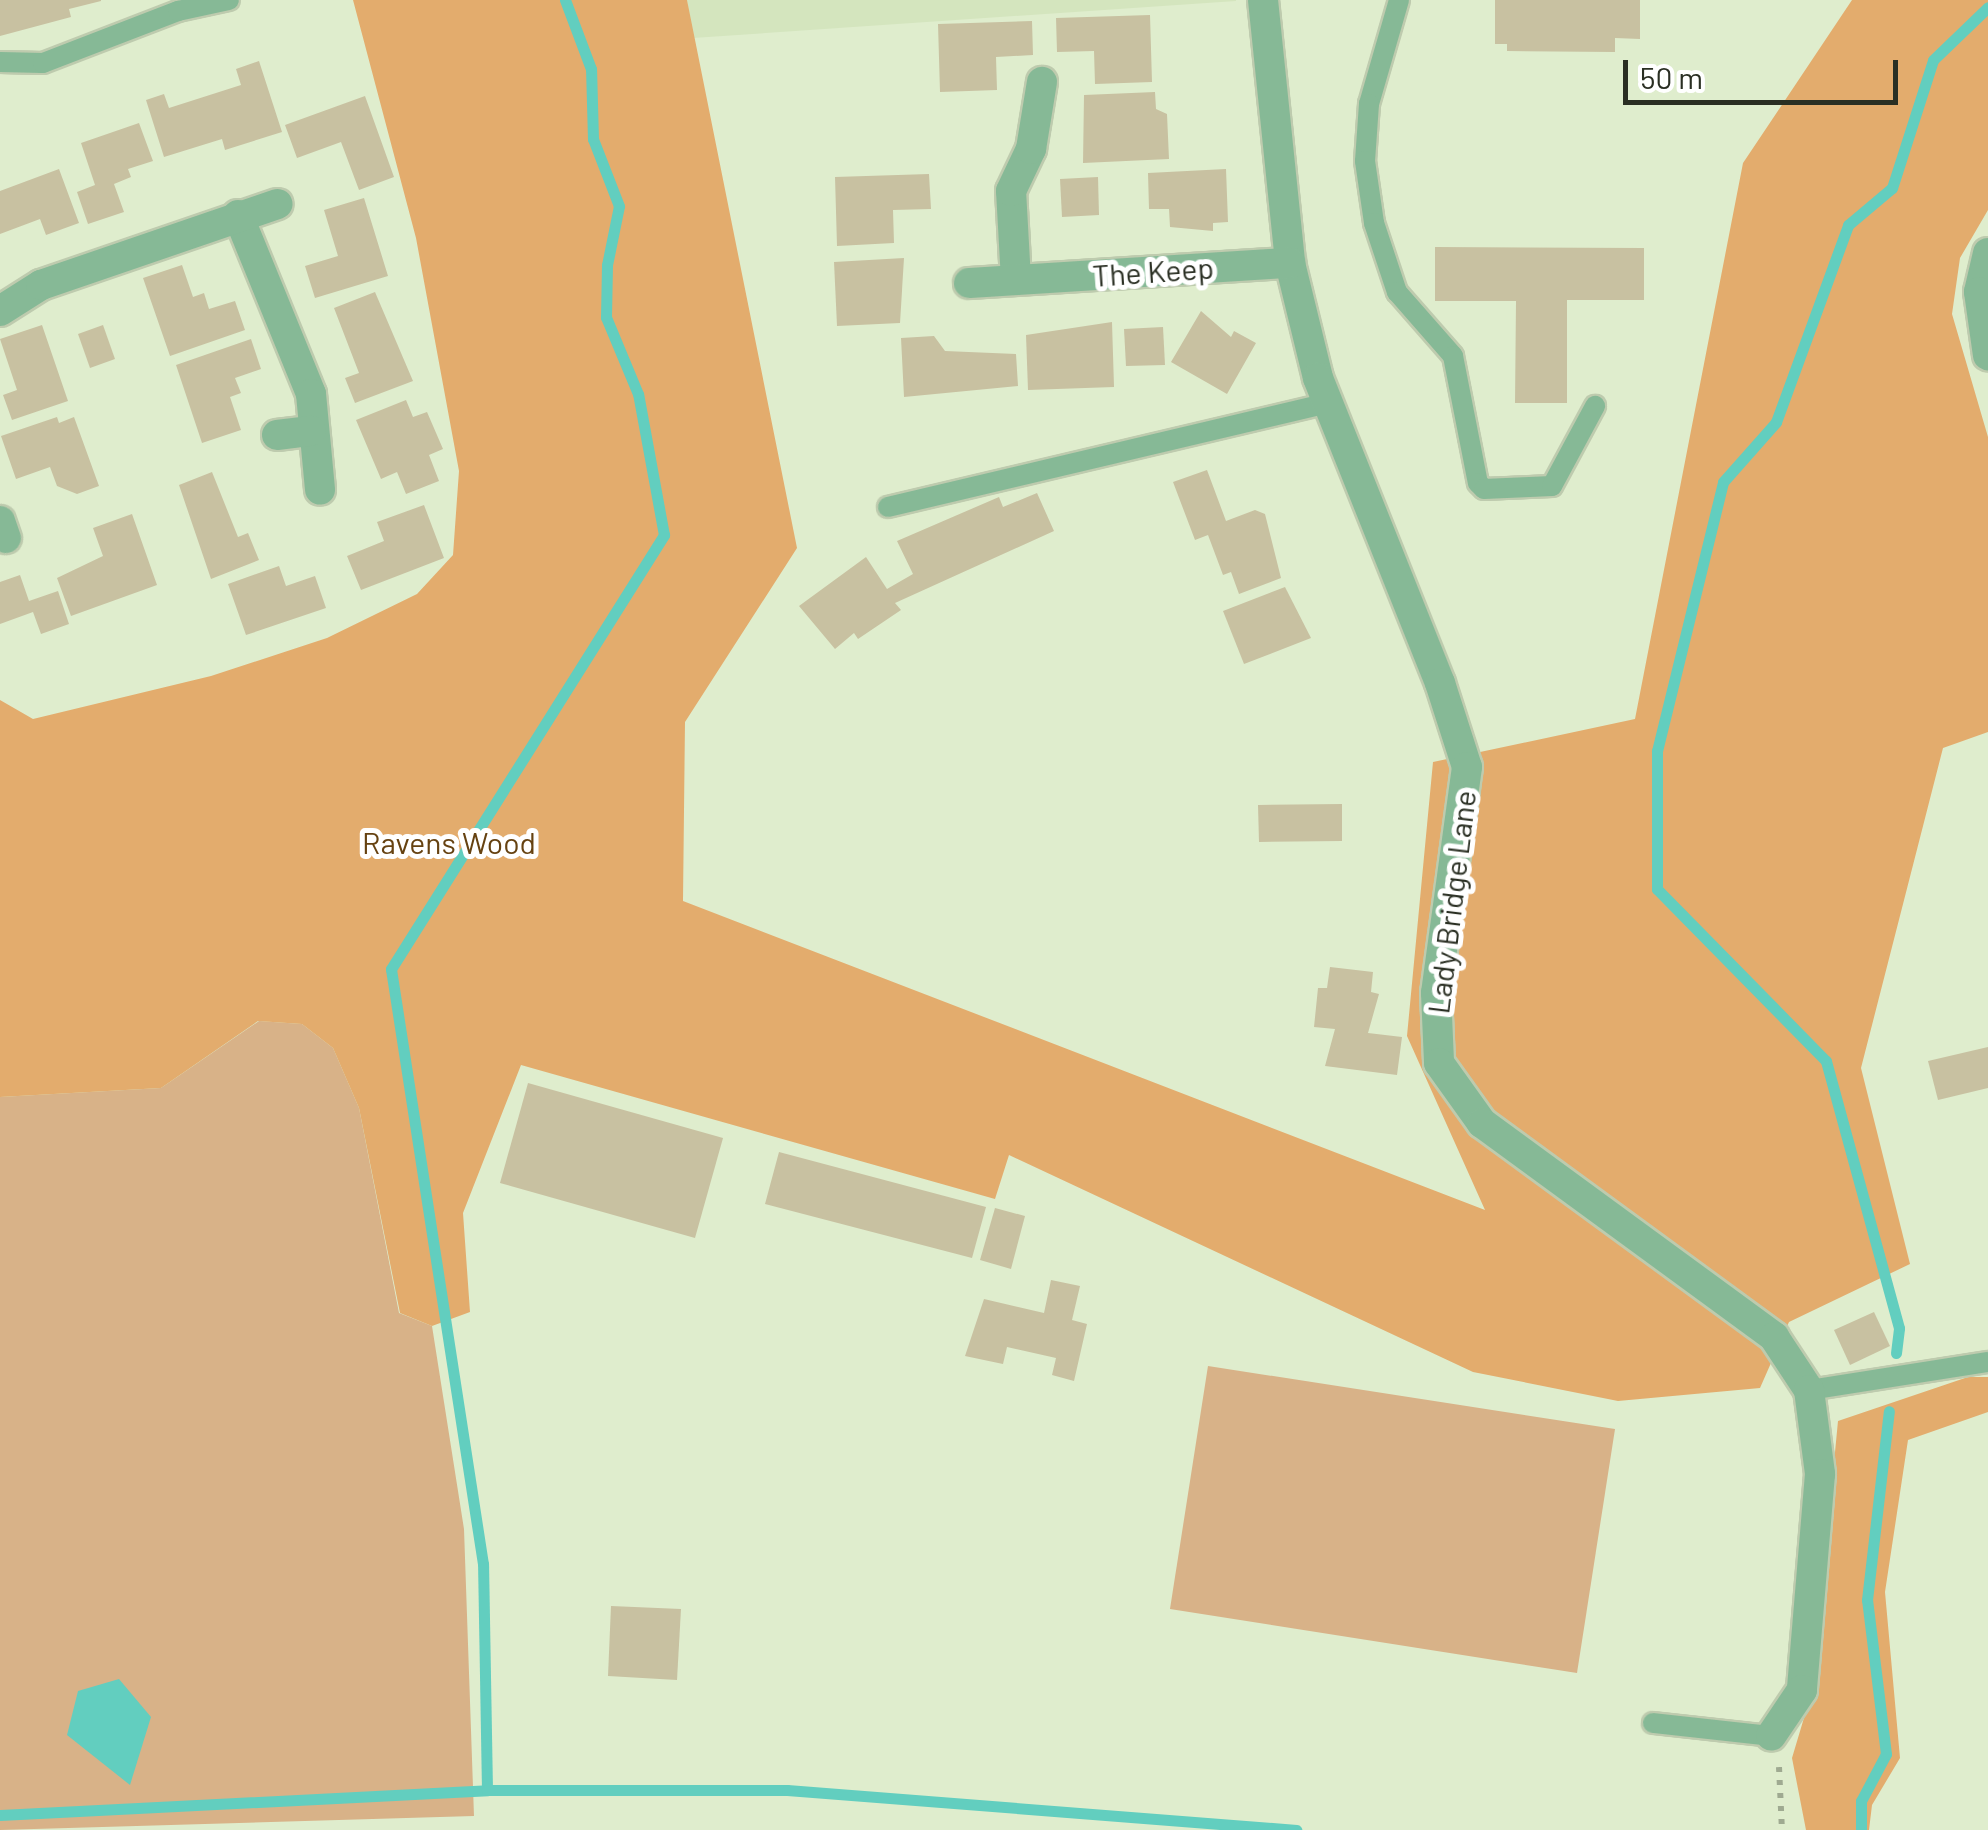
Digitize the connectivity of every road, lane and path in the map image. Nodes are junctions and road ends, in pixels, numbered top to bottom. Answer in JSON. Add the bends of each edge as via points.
{"nodes":[{"id":1,"x":229,"y":0,"type":"edge"},
{"id":2,"x":1263,"y":0,"type":"edge"},
{"id":3,"x":1399,"y":0,"type":"edge"},
{"id":4,"x":0,"y":62,"type":"edge"},
{"id":5,"x":1042,"y":82,"type":"dead end"},
{"id":6,"x":277,"y":204,"type":"dead end"},
{"id":7,"x":238,"y":216,"type":"junction"},
{"id":8,"x":1988,"y":253,"type":"edge"},
{"id":9,"x":1290,"y":263,"type":"junction"},
{"id":10,"x":1016,"y":280,"type":"junction"},
{"id":11,"x":969,"y":283,"type":"dead end"},
{"id":12,"x":0,"y":311,"type":"edge"},
{"id":13,"x":1988,"y":355,"type":"edge"},
{"id":14,"x":1328,"y":403,"type":"junction"},
{"id":15,"x":1595,"y":406,"type":"dead end"},
{"id":16,"x":311,"y":431,"type":"junction"},
{"id":17,"x":277,"y":435,"type":"dead end"},
{"id":18,"x":320,"y":490,"type":"dead end"},
{"id":19,"x":888,"y":507,"type":"dead end"},
{"id":20,"x":1988,"y":1362,"type":"edge"},
{"id":21,"x":1809,"y":1390,"type":"junction"},
{"id":22,"x":1653,"y":1723,"type":"dead end"},
{"id":23,"x":1771,"y":1736,"type":"junction"},
{"id":24,"x":1782,"y":1830,"type":"edge"}],
"edges":[{"from":1,"to":4,"type":"lane","via":[[178,10],[43,63]]},
{"from":2,"to":9,"type":"street","name":"Lady Bridge Lane"},
{"from":3,"to":15,"type":"lane","via":[[1369,104],[1365,162],[1374,224],[1397,292],[1453,356],[1478,483],[1552,486]]},
{"from":5,"to":10,"type":"street","via":[[1031,149],[1011,191]]},
{"from":6,"to":7,"type":"street"},
{"from":7,"to":12,"type":"street","via":[[41,285]]},
{"from":7,"to":16,"type":"street","via":[[312,394]]},
{"from":8,"to":13,"type":"street","via":[[1979,292]]},
{"from":9,"to":10,"type":"street","name":"The Keep"},
{"from":9,"to":14,"type":"street","name":"Lady Bridge Lane"},
{"from":10,"to":11,"type":"street","name":"The Keep"},
{"from":14,"to":19,"type":"lane"},
{"from":14,"to":21,"type":"street","name":"Lady Bridge Lane","via":[[1467,767],[1436,993],[1439,1063],[1482,1123],[1774,1337]]},
{"from":16,"to":17,"type":"street"},
{"from":16,"to":18,"type":"street"},
{"from":20,"to":21,"type":"lane"},
{"from":21,"to":23,"type":"street","name":"Lady Bridge Lane","via":[[1820,1474],[1802,1690]]},
{"from":22,"to":23,"type":"lane"},
{"from":23,"to":24,"type":"path","via":[[1783,1780]]}]}
